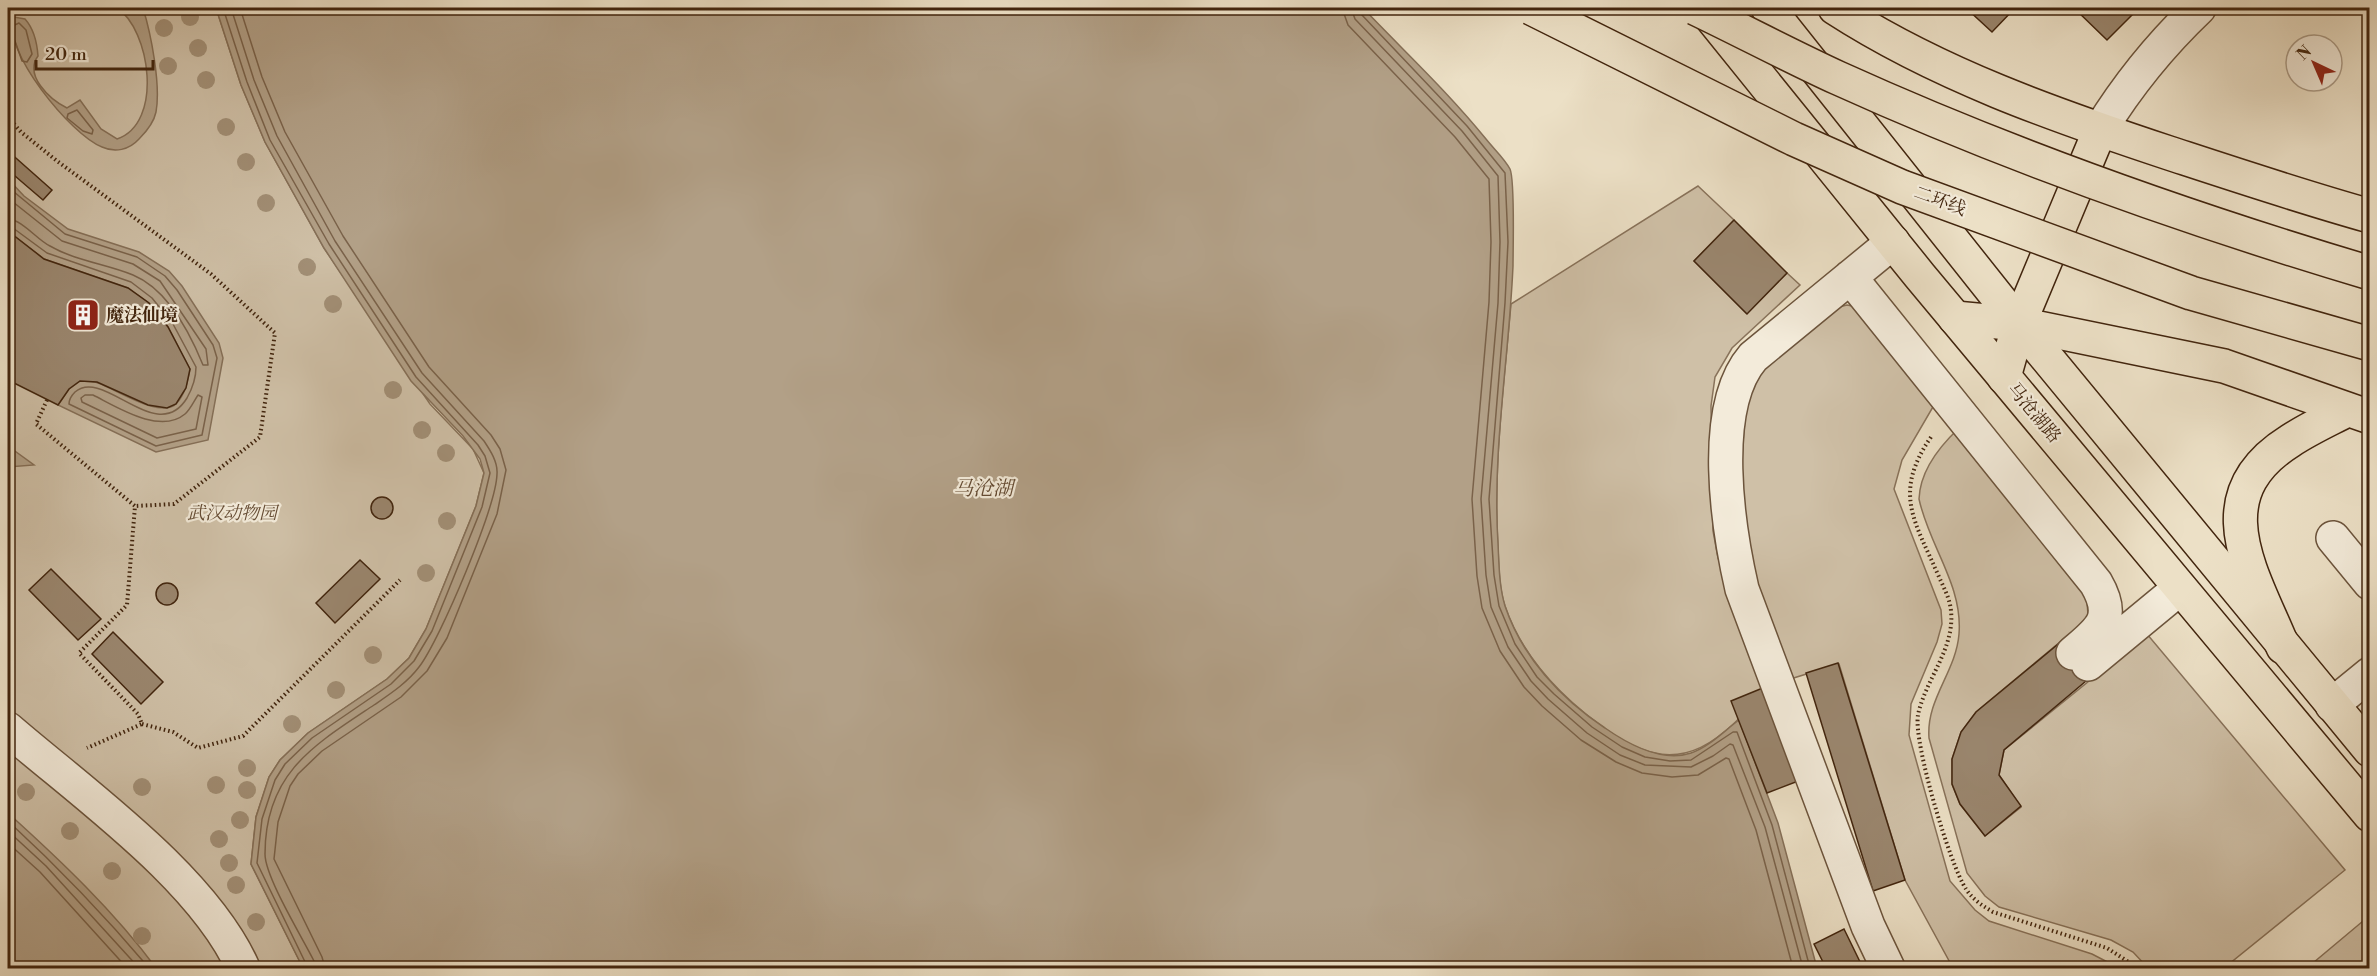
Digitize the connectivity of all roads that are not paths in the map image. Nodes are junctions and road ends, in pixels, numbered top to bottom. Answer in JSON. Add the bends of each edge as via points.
{"nodes":[{"id":1,"x":1531,"y":8,"type":"edge"},
{"id":2,"x":1695,"y":8,"type":"edge"},
{"id":3,"x":1703,"y":8,"type":"edge"},
{"id":4,"x":1768,"y":8,"type":"edge"},
{"id":5,"x":1835,"y":8,"type":"edge"},
{"id":6,"x":2199,"y":8,"type":"edge"},
{"id":7,"x":2100,"y":130,"type":"junction"},
{"id":8,"x":2370,"y":216,"type":"edge"},
{"id":9,"x":1893,"y":242,"type":"junction"},
{"id":10,"x":2370,"y":273,"type":"edge"},
{"id":11,"x":1850,"y":277,"type":"junction"},
{"id":12,"x":1955,"y":318,"type":"junction"},
{"id":13,"x":2019,"y":324,"type":"junction"},
{"id":14,"x":2370,"y":344,"type":"edge"},
{"id":15,"x":2004,"y":377,"type":"junction"},
{"id":16,"x":2358,"y":414,"type":"edge"},
{"id":17,"x":2333,"y":538,"type":"dead end"},
{"id":18,"x":2370,"y":583,"type":"edge"},
{"id":19,"x":2180,"y":588,"type":"junction"},
{"id":20,"x":2283,"y":647,"type":"junction"},
{"id":21,"x":2370,"y":674,"type":"edge"},
{"id":22,"x":2332,"y":705,"type":"junction"},
{"id":23,"x":8,"y":729,"type":"edge"},
{"id":24,"x":2370,"y":750,"type":"edge"},
{"id":25,"x":2370,"y":815,"type":"edge"},
{"id":26,"x":243,"y":969,"type":"edge"},
{"id":27,"x":1888,"y":969,"type":"edge"}],
"edges":[{"from":1,"to":14,"type":"main road","name":"二环线","bridge":true,"via":[[1794,139],[1902,187],[2191,293]]},
{"from":2,"to":10,"type":"main road","bridge":true,"via":[[1838,78],[2008,150],[2224,229]]},
{"from":3,"to":9,"type":"main road","name":"马沧湖路"},
{"from":4,"to":13,"type":"main road"},
{"from":5,"to":7,"type":"main road","via":[[1976,83]]},
{"from":6,"to":7,"type":"street","via":[[2128,85]]},
{"from":7,"to":8,"type":"main road"},
{"from":7,"to":13,"type":"main road"},
{"from":9,"to":11,"type":"street"},
{"from":9,"to":12,"type":"main road","name":"马沧湖路"},
{"from":11,"to":19,"type":"street","via":[[2103,594],[2107,605],[2102,625],[2079,660]]},
{"from":11,"to":27,"type":"street","via":[[1743,368],[1731,405],[1726,476],[1733,549],[1742,589],[1868,926]]},
{"from":12,"to":13,"type":"main road"},
{"from":12,"to":15,"type":"main road","name":"马沧湖路"},
{"from":13,"to":15,"type":"main road"},
{"from":13,"to":16,"type":"main road","via":[[2224,366]]},
{"from":13,"to":20,"type":"main road"},
{"from":15,"to":19,"type":"main road","name":"马沧湖路"},
{"from":16,"to":20,"type":"main road","via":[[2290,441],[2271,455],[2241,502],[2240,530],[2248,561]]},
{"from":17,"to":18,"type":"street"},
{"from":19,"to":25,"type":"main road","name":"马沧湖路"},
{"from":20,"to":22,"type":"main road"},
{"from":21,"to":22,"type":"street"},
{"from":22,"to":24,"type":"main road"},
{"from":23,"to":26,"type":"street","via":[[188,888],[207,910]]}]}
